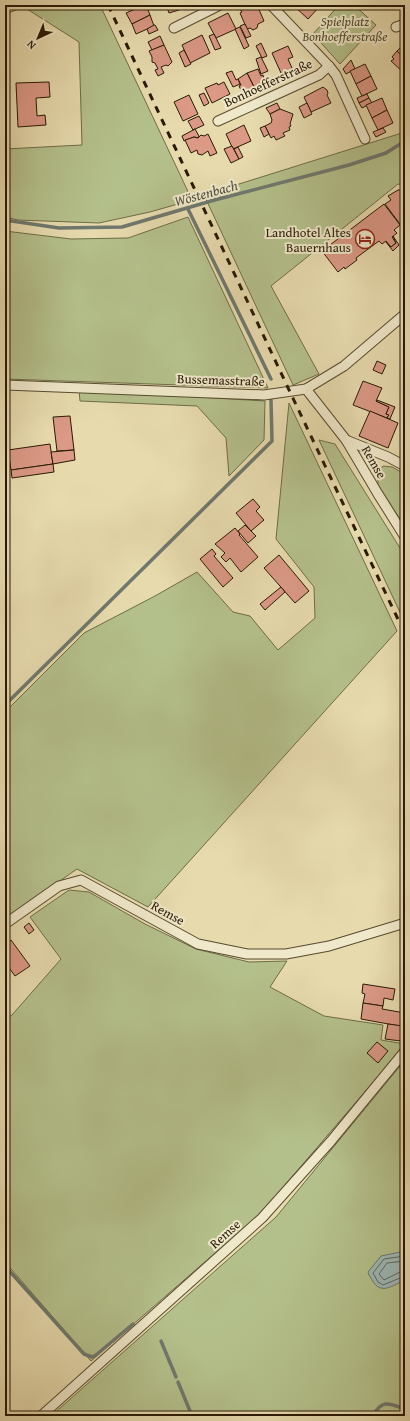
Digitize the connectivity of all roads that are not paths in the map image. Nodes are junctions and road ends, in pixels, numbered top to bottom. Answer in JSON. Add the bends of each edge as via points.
{"nodes":[{"id":1,"x":15,"y":5,"type":"edge"},
{"id":2,"x":220,"y":5,"type":"edge"},
{"id":3,"x":271,"y":5,"type":"edge"},
{"id":4,"x":5,"y":10,"type":"edge"},
{"id":5,"x":405,"y":24,"type":"edge"},
{"id":6,"x":396,"y":27,"type":"dead end"},
{"id":7,"x":174,"y":28,"type":"dead end"},
{"id":8,"x":329,"y":66,"type":"junction"},
{"id":9,"x":218,"y":121,"type":"dead end"},
{"id":10,"x":365,"y":139,"type":"dead end"},
{"id":11,"x":405,"y":314,"type":"edge"},
{"id":12,"x":5,"y":385,"type":"edge"},
{"id":13,"x":306,"y":390,"type":"junction"},
{"id":14,"x":346,"y":440,"type":"junction"},
{"id":15,"x":405,"y":466,"type":"edge"},
{"id":16,"x":405,"y":537,"type":"edge"},
{"id":17,"x":405,"y":923,"type":"edge"},
{"id":18,"x":5,"y":924,"type":"edge"},
{"id":19,"x":405,"y":1051,"type":"edge"},
{"id":20,"x":41,"y":1416,"type":"edge"}],
"edges":[{"from":1,"to":4,"type":"street"},
{"from":2,"to":7,"type":"street"},
{"from":3,"to":8,"type":"street","name":"Bonhoefferstraße"},
{"from":5,"to":6,"type":"street"},
{"from":8,"to":9,"type":"street","name":"Bonhoefferstraße","via":[[319,75]]},
{"from":8,"to":10,"type":"street","name":"Bonhoefferstraße","via":[[336,75]]},
{"from":11,"to":13,"type":"street","via":[[344,366]]},
{"from":12,"to":13,"type":"street","name":"Bussemasstraße","via":[[264,395]]},
{"from":13,"to":14,"type":"street"},
{"from":14,"to":15,"type":"street"},
{"from":14,"to":16,"type":"street","name":"Remse"},
{"from":17,"to":18,"type":"street","name":"Remse","via":[[329,946],[286,954],[247,954],[198,944],[81,880],[59,886]]},
{"from":19,"to":20,"type":"street","name":"Remse","via":[[331,1141],[262,1218]]}]}
